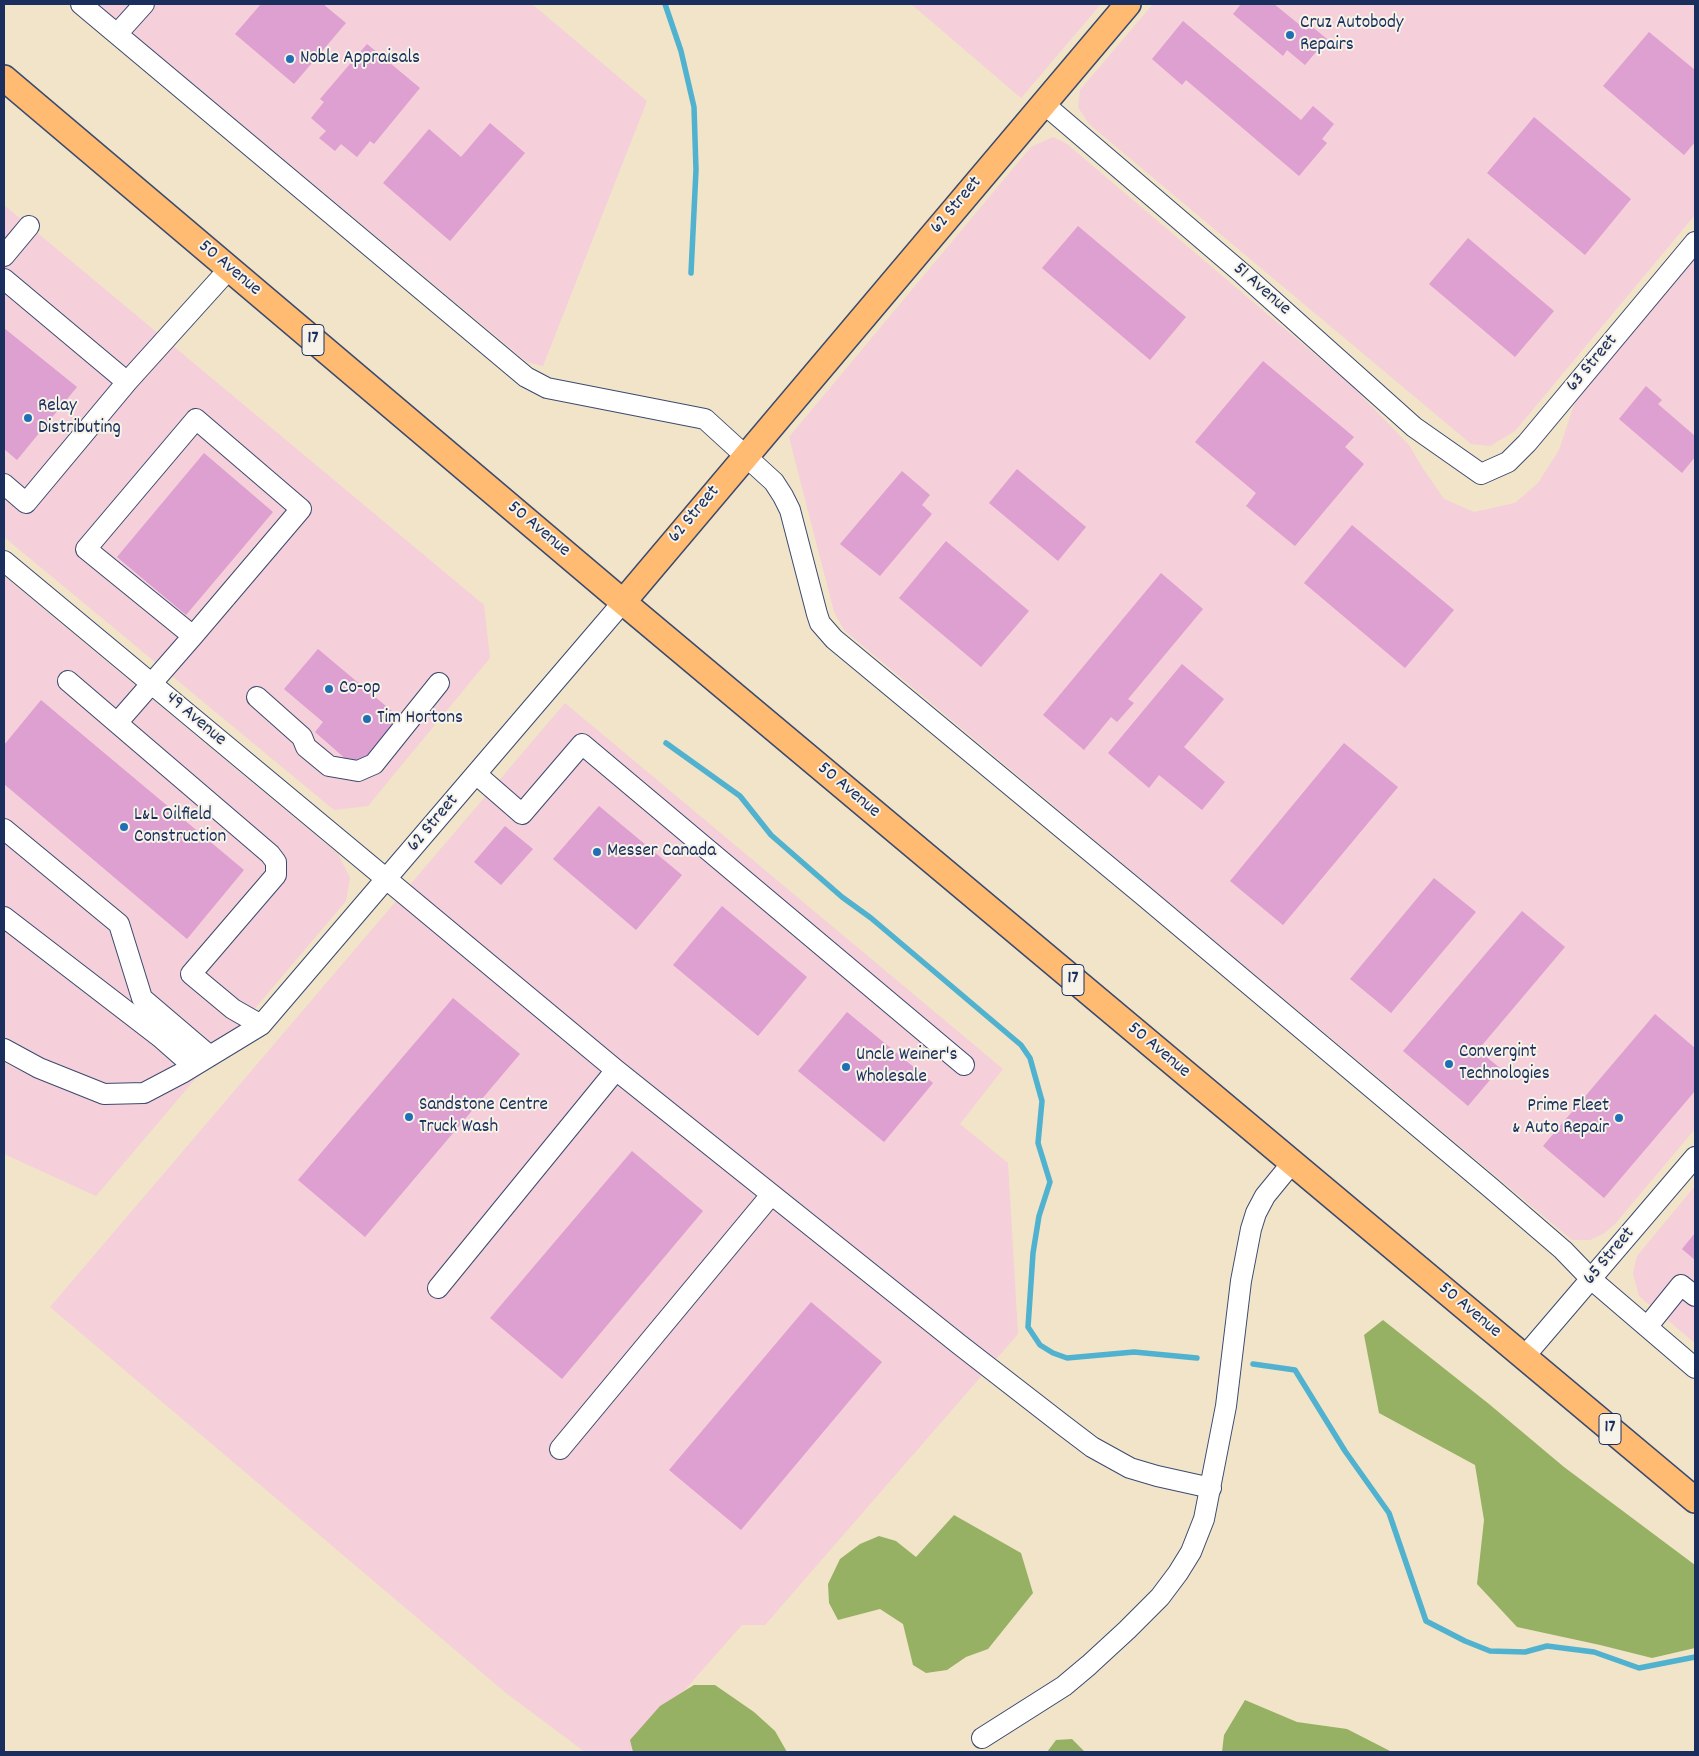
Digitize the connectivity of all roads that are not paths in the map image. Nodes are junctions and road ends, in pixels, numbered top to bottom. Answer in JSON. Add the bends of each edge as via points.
{"nodes":[{"id":1,"x":81,"y":4,"type":"edge"},
{"id":2,"x":144,"y":4,"type":"edge"},
{"id":3,"x":1128,"y":4,"type":"edge"},
{"id":4,"x":117,"y":34,"type":"junction"},
{"id":5,"x":4,"y":78,"type":"edge"},
{"id":6,"x":1044,"y":104,"type":"junction"},
{"id":7,"x":29,"y":226,"type":"dead end"},
{"id":8,"x":1695,"y":242,"type":"edge"},
{"id":9,"x":4,"y":256,"type":"edge"},
{"id":10,"x":229,"y":269,"type":"junction"},
{"id":11,"x":4,"y":279,"type":"edge"},
{"id":12,"x":127,"y":382,"type":"junction"},
{"id":13,"x":745,"y":456,"type":"junction"},
{"id":14,"x":1481,"y":474,"type":"joint"},
{"id":15,"x":4,"y":484,"type":"edge"},
{"id":16,"x":4,"y":561,"type":"edge"},
{"id":17,"x":622,"y":602,"type":"junction"},
{"id":18,"x":193,"y":636,"type":"junction"},
{"id":19,"x":68,"y":681,"type":"dead end"},
{"id":20,"x":439,"y":683,"type":"dead end"},
{"id":21,"x":151,"y":684,"type":"junction"},
{"id":22,"x":257,"y":697,"type":"dead end"},
{"id":23,"x":117,"y":723,"type":"junction"},
{"id":24,"x":476,"y":774,"type":"junction"},
{"id":25,"x":4,"y":829,"type":"edge"},
{"id":26,"x":386,"y":880,"type":"junction"},
{"id":27,"x":4,"y":917,"type":"edge"},
{"id":28,"x":261,"y":1025,"type":"junction"},
{"id":29,"x":4,"y":1050,"type":"edge"},
{"id":30,"x":201,"y":1061,"type":"junction"},
{"id":31,"x":964,"y":1065,"type":"dead end"},
{"id":32,"x":616,"y":1070,"type":"junction"},
{"id":33,"x":1695,"y":1157,"type":"edge"},
{"id":34,"x":1292,"y":1163,"type":"junction"},
{"id":35,"x":771,"y":1195,"type":"junction"},
{"id":36,"x":1591,"y":1279,"type":"junction"},
{"id":37,"x":438,"y":1288,"type":"dead end"},
{"id":38,"x":1695,"y":1296,"type":"edge"},
{"id":39,"x":1646,"y":1327,"type":"junction"},
{"id":40,"x":1524,"y":1357,"type":"junction"},
{"id":41,"x":1695,"y":1368,"type":"edge"},
{"id":42,"x":560,"y":1449,"type":"dead end"},
{"id":43,"x":1211,"y":1488,"type":"junction"},
{"id":44,"x":1695,"y":1500,"type":"edge"},
{"id":45,"x":982,"y":1738,"type":"dead end"}],
"edges":[{"from":1,"to":4,"type":"street"},
{"from":2,"to":4,"type":"street"},
{"from":3,"to":6,"type":"main road","name":"62 Street"},
{"from":4,"to":13,"type":"street","via":[[526,377],[547,388],[705,419]]},
{"from":5,"to":10,"type":"main road","name":"50 Avenue","number":"17"},
{"from":6,"to":13,"type":"main road","name":"62 Street"},
{"from":6,"to":14,"type":"street","name":"51 Avenue","via":[[1414,426]]},
{"from":7,"to":9,"type":"street"},
{"from":8,"to":14,"type":"street","name":"63 Street","via":[[1527,443],[1508,462]]},
{"from":10,"to":12,"type":"street"},
{"from":10,"to":17,"type":"main road","name":"50 Avenue","number":"17"},
{"from":11,"to":12,"type":"street"},
{"from":12,"to":15,"type":"street","via":[[26,503]]},
{"from":13,"to":17,"type":"main road","name":"62 Street"},
{"from":13,"to":36,"type":"street","via":[[774,482],[790,510],[816,614],[834,639],[1491,1188],[1563,1250]]},
{"from":16,"to":21,"type":"street","name":"49 Avenue"},
{"from":17,"to":24,"type":"street","name":"62 Street"},
{"from":17,"to":34,"type":"main road","name":"50 Avenue","number":"17"},
{"from":18,"to":18,"type":"street","via":[[301,509],[196,419],[86,549]]},
{"from":18,"to":21,"type":"street"},
{"from":19,"to":23,"type":"street"},
{"from":20,"to":22,"type":"street","via":[[374,764],[358,771],[329,766]]},
{"from":21,"to":23,"type":"street"},
{"from":21,"to":26,"type":"street","name":"49 Avenue"},
{"from":23,"to":28,"type":"street","via":[[276,862],[276,875],[191,974],[233,1009]]},
{"from":24,"to":26,"type":"street","name":"62 Street"},
{"from":24,"to":31,"type":"street","via":[[522,814],[582,744]]},
{"from":25,"to":30,"type":"street","via":[[119,924],[142,998]]},
{"from":26,"to":28,"type":"street","name":"62 Street"},
{"from":26,"to":32,"type":"street","name":"49 Avenue"},
{"from":27,"to":30,"type":"street","via":[[129,1014]]},
{"from":28,"to":30,"type":"street","name":"62 Street"},
{"from":29,"to":30,"type":"street","name":"62 Street","via":[[104,1094],[144,1093]]},
{"from":32,"to":35,"type":"street","name":"49 Avenue"},
{"from":32,"to":37,"type":"street"},
{"from":33,"to":36,"type":"street","name":"65 Street"},
{"from":34,"to":40,"type":"main road","name":"50 Avenue","number":"17"},
{"from":34,"to":43,"type":"street","via":[[1265,1196],[1251,1228]]},
{"from":35,"to":42,"type":"street"},
{"from":35,"to":43,"type":"street","name":"49 Avenue","via":[[1092,1447],[1130,1468]]},
{"from":36,"to":39,"type":"street"},
{"from":36,"to":40,"type":"street","name":"65 Street"},
{"from":38,"to":39,"type":"street","via":[[1681,1284]]},
{"from":39,"to":41,"type":"street"},
{"from":40,"to":44,"type":"main road","name":"50 Avenue","number":"17"},
{"from":43,"to":45,"type":"street","via":[[1204,1519],[1191,1552],[1160,1597],[1064,1686]]}]}
